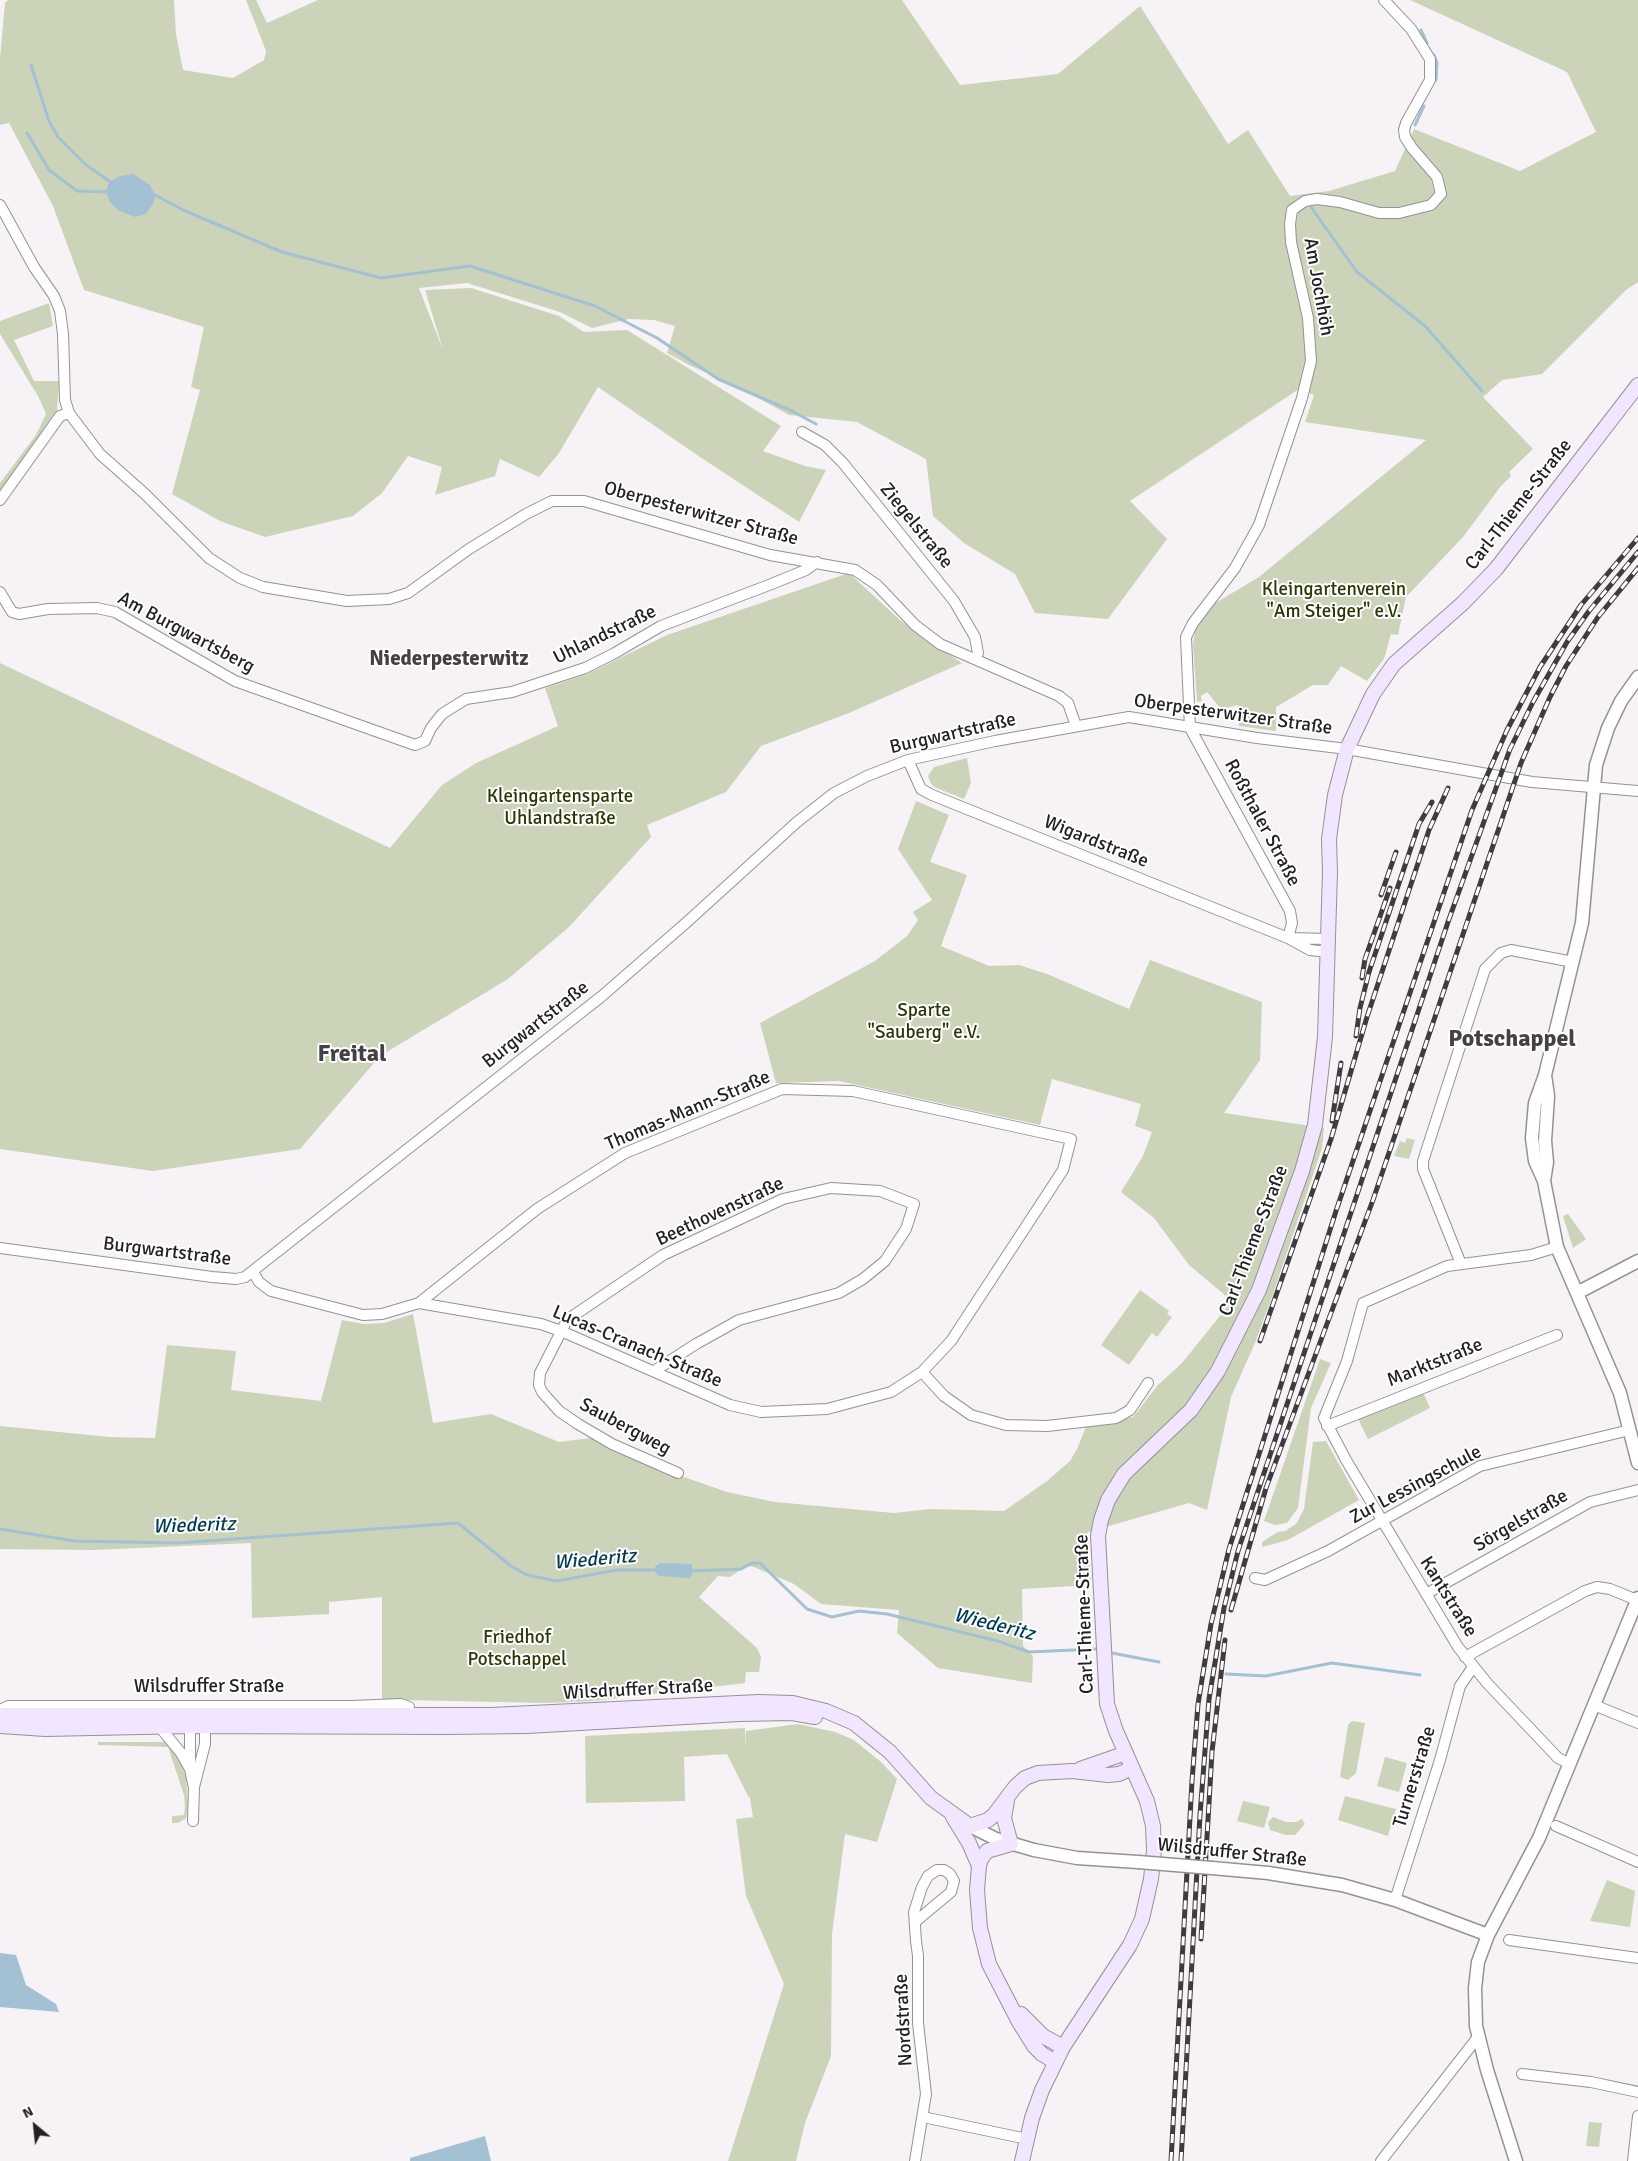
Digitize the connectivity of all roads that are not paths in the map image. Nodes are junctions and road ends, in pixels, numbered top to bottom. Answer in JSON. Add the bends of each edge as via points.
{"nodes":[{"id":1,"x":1384,"y":0,"type":"edge"},
{"id":2,"x":0,"y":205,"type":"edge"},
{"id":3,"x":1638,"y":385,"type":"edge"},
{"id":4,"x":69,"y":413,"type":"junction"},
{"id":5,"x":802,"y":432,"type":"dead end"},
{"id":6,"x":0,"y":500,"type":"edge"},
{"id":7,"x":817,"y":562,"type":"junction"},
{"id":8,"x":0,"y":592,"type":"edge"},
{"id":9,"x":975,"y":659,"type":"junction"},
{"id":10,"x":1638,"y":677,"type":"edge"},
{"id":11,"x":1076,"y":726,"type":"junction"},
{"id":12,"x":1190,"y":728,"type":"junction"},
{"id":13,"x":418,"y":744,"type":"joint"},
{"id":14,"x":1347,"y":749,"type":"junction"},
{"id":15,"x":908,"y":760,"type":"junction"},
{"id":16,"x":1592,"y":788,"type":"junction"},
{"id":17,"x":1638,"y":791,"type":"edge"},
{"id":18,"x":1288,"y":938,"type":"junction"},
{"id":19,"x":1328,"y":946,"type":"junction"},
{"id":20,"x":1567,"y":961,"type":"junction"},
{"id":21,"x":1071,"y":1139,"type":"joint"},
{"id":22,"x":1557,"y":1247,"type":"junction"},
{"id":23,"x":0,"y":1248,"type":"edge"},
{"id":24,"x":1638,"y":1261,"type":"edge"},
{"id":25,"x":1461,"y":1264,"type":"junction"},
{"id":26,"x":253,"y":1272,"type":"junction"},
{"id":27,"x":1577,"y":1293,"type":"junction"},
{"id":28,"x":419,"y":1303,"type":"junction"},
{"id":29,"x":561,"y":1330,"type":"junction"},
{"id":30,"x":1557,"y":1335,"type":"dead end"},
{"id":31,"x":654,"y":1371,"type":"junction"},
{"id":32,"x":922,"y":1372,"type":"junction"},
{"id":33,"x":1148,"y":1383,"type":"dead end"},
{"id":34,"x":1327,"y":1426,"type":"junction"},
{"id":35,"x":1630,"y":1430,"type":"junction"},
{"id":36,"x":1638,"y":1463,"type":"edge"},
{"id":37,"x":678,"y":1473,"type":"dead end"},
{"id":38,"x":1638,"y":1490,"type":"edge"},
{"id":39,"x":1382,"y":1522,"type":"junction"},
{"id":40,"x":1255,"y":1578,"type":"dead end"},
{"id":41,"x":1426,"y":1594,"type":"junction"},
{"id":42,"x":1634,"y":1598,"type":"edge"},
{"id":43,"x":1465,"y":1658,"type":"junction"},
{"id":44,"x":1473,"y":1667,"type":"junction"},
{"id":45,"x":1594,"y":1705,"type":"junction"},
{"id":46,"x":0,"y":1710,"type":"edge"},
{"id":47,"x":0,"y":1715,"type":"edge"},
{"id":48,"x":198,"y":1721,"type":"junction"},
{"id":49,"x":409,"y":1721,"type":"junction"},
{"id":50,"x":1638,"y":1723,"type":"edge"},
{"id":51,"x":0,"y":1726,"type":"edge"},
{"id":52,"x":159,"y":1726,"type":"junction"},
{"id":53,"x":1126,"y":1753,"type":"junction"},
{"id":54,"x":1570,"y":1764,"type":"junction"},
{"id":55,"x":1132,"y":1768,"type":"junction"},
{"id":56,"x":190,"y":1769,"type":"junction"},
{"id":57,"x":1072,"y":1771,"type":"junction"},
{"id":58,"x":194,"y":1788,"type":"junction"},
{"id":59,"x":1008,"y":1796,"type":"junction"},
{"id":60,"x":951,"y":1814,"type":"junction"},
{"id":61,"x":193,"y":1821,"type":"dead end"},
{"id":62,"x":970,"y":1826,"type":"junction"},
{"id":63,"x":1556,"y":1826,"type":"dead end"},
{"id":64,"x":1011,"y":1844,"type":"junction"},
{"id":65,"x":1638,"y":1862,"type":"edge"},
{"id":66,"x":979,"y":1866,"type":"junction"},
{"id":67,"x":1395,"y":1900,"type":"junction"},
{"id":68,"x":915,"y":1922,"type":"junction"},
{"id":69,"x":1488,"y":1935,"type":"junction"},
{"id":70,"x":1509,"y":1940,"type":"dead end"},
{"id":71,"x":1638,"y":1958,"type":"edge"},
{"id":72,"x":1007,"y":1998,"type":"junction"},
{"id":73,"x":1478,"y":2037,"type":"junction"},
{"id":74,"x":1063,"y":2047,"type":"junction"},
{"id":75,"x":1055,"y":2062,"type":"junction"},
{"id":76,"x":1522,"y":2074,"type":"dead end"},
{"id":77,"x":1638,"y":2092,"type":"edge"},
{"id":78,"x":1638,"y":2116,"type":"edge"},
{"id":79,"x":923,"y":2117,"type":"junction"},
{"id":80,"x":1027,"y":2139,"type":"junction"},
{"id":81,"x":915,"y":2161,"type":"edge"},
{"id":82,"x":1022,"y":2161,"type":"edge"},
{"id":83,"x":1381,"y":2161,"type":"edge"},
{"id":84,"x":1516,"y":2161,"type":"edge"},
{"id":85,"x":1633,"y":2161,"type":"edge"}],
"edges":[{"from":1,"to":12,"type":"street","name":"Am Jochhöh","via":[[1411,29],[1430,59],[1430,80],[1404,130],[1412,148],[1436,178],[1441,194],[1431,205],[1399,213],[1379,213],[1317,199],[1305,201],[1292,210],[1291,242],[1308,318],[1311,361],[1302,398],[1259,525],[1235,568],[1186,637]]},
{"from":2,"to":4,"type":"street","via":[[60,311],[65,400]]},
{"from":3,"to":14,"type":"main road","name":"Carl-Thieme-Straße","via":[[1496,568],[1394,664],[1373,694]]},
{"from":4,"to":6,"type":"street","via":[[60,416]]},
{"from":4,"to":7,"type":"street","name":"Oberpesterwitzer Straße","via":[[100,454],[209,558],[240,578],[263,587],[347,601],[389,599],[408,593],[469,549],[552,501],[584,501],[770,555]]},
{"from":5,"to":9,"type":"street","name":"Ziegelstraße","via":[[825,445],[843,463],[954,601],[975,637],[978,653]]},
{"from":7,"to":9,"type":"street","name":"Oberpesterwitzer Straße","via":[[863,574],[929,636],[952,651]]},
{"from":7,"to":13,"type":"street","name":"Uhlandstraße","via":[[770,585],[661,626],[585,668],[512,692],[466,699],[442,714],[424,741]]},
{"from":8,"to":13,"type":"street","name":"Am Burgwartsberg","via":[[12,612],[19,614],[48,609],[97,608],[115,612],[235,682],[384,736]]},
{"from":9,"to":11,"type":"street","name":"Oberpesterwitzer Straße","via":[[1059,696],[1068,703]]},
{"from":10,"to":16,"type":"street","via":[[1608,728],[1596,762]]},
{"from":11,"to":12,"type":"street","name":"Oberpesterwitzer Straße","via":[[1128,717]]},
{"from":11,"to":15,"type":"street","name":"Burgwartstraße"},
{"from":12,"to":14,"type":"street","name":"Oberpesterwitzer Straße"},
{"from":12,"to":18,"type":"street","name":"Roßthaler Straße","via":[[1290,911],[1292,923]]},
{"from":14,"to":16,"type":"street","name":"Oberpesterwitzer Straße","via":[[1521,780]]},
{"from":14,"to":19,"type":"main road","name":"Carl-Thieme-Straße","via":[[1335,795],[1329,839]]},
{"from":15,"to":18,"type":"street","name":"Wigardstraße","via":[[921,789],[932,795]]},
{"from":15,"to":26,"type":"street","name":"Burgwartstraße","via":[[834,793],[602,996],[291,1238]]},
{"from":16,"to":17,"type":"street","name":"Oberpesterwitzer Straße"},
{"from":16,"to":20,"type":"street","via":[[1585,901]]},
{"from":18,"to":19,"type":"street","name":"Wigardstraße","via":[[1310,950]]},
{"from":19,"to":53,"type":"main road","name":"Carl-Thieme-Straße","via":[[1325,1037],[1314,1125],[1302,1170],[1259,1290],[1201,1398],[1124,1474],[1100,1520],[1098,1536],[1106,1696],[1114,1728]]},
{"from":20,"to":22,"type":"street","via":[[1545,1075],[1535,1103],[1532,1138]]},
{"from":20,"to":25,"type":"street","via":[[1511,950],[1501,953],[1485,969],[1423,1161],[1423,1169]]},
{"from":21,"to":28,"type":"street","name":"Thomas-Mann-Straße","via":[[853,1091],[782,1089],[624,1153],[537,1209]]},
{"from":21,"to":32,"type":"street","name":"Lucas-Cranach-Straße","via":[[1063,1170],[951,1341]]},
{"from":22,"to":25,"type":"street","via":[[1531,1255]]},
{"from":22,"to":27,"type":"street"},
{"from":23,"to":26,"type":"street","name":"Burgwartstraße","via":[[223,1278],[236,1279]]},
{"from":24,"to":27,"type":"street"},
{"from":25,"to":34,"type":"street","via":[[1447,1266],[1363,1303],[1347,1361],[1325,1414]]},
{"from":26,"to":28,"type":"street","name":"Lucas-Cranach-Straße","via":[[259,1282],[271,1291],[363,1315],[382,1314]]},
{"from":27,"to":35,"type":"street","via":[[1620,1393]]},
{"from":28,"to":29,"type":"street","name":"Lucas-Cranach-Straße"},
{"from":29,"to":31,"type":"street","name":"Lucas-Cranach-Straße"},
{"from":29,"to":31,"type":"street","name":"Beethovenstraße","via":[[567,1320],[663,1256],[783,1199],[831,1188],[880,1191],[914,1204],[906,1229],[884,1261],[863,1279],[840,1293],[739,1320]]},
{"from":29,"to":37,"type":"street","name":"Saubergweg","via":[[540,1373],[539,1385],[547,1399],[578,1424],[612,1444]]},
{"from":30,"to":34,"type":"street","name":"Marktstraße"},
{"from":31,"to":32,"type":"street","name":"Lucas-Cranach-Straße","via":[[730,1405],[761,1412],[827,1409],[891,1392]]},
{"from":32,"to":33,"type":"street","via":[[944,1396],[971,1415],[1006,1425],[1047,1426],[1116,1418],[1130,1410]]},
{"from":34,"to":39,"type":"street","name":"Kantstraße"},
{"from":35,"to":36,"type":"street"},
{"from":35,"to":39,"type":"street","name":"Zur Lessingschule","via":[[1480,1466]]},
{"from":38,"to":41,"type":"street","name":"Sörgelstraße","via":[[1590,1502]]},
{"from":39,"to":40,"type":"street","name":"Zur Lessingschule","via":[[1265,1580]]},
{"from":39,"to":41,"type":"street","name":"Kantstraße"},
{"from":41,"to":43,"type":"street","name":"Kantstraße"},
{"from":42,"to":43,"type":"street","via":[[1596,1587]]},
{"from":42,"to":45,"type":"street"},
{"from":43,"to":44,"type":"street","name":"Kantstraße"},
{"from":44,"to":54,"type":"street","name":"Kantstraße","via":[[1558,1758]]},
{"from":44,"to":67,"type":"street","name":"Turnerstraße","via":[[1461,1684]]},
{"from":45,"to":50,"type":"street"},
{"from":45,"to":54,"type":"street"},
{"from":46,"to":49,"type":"street","name":"Wilsdruffer Straße","via":[[8,1706],[401,1704],[408,1706]]},
{"from":47,"to":48,"type":"main road","name":"Wilsdruffer Straße"},
{"from":48,"to":49,"type":"main road","name":"Wilsdruffer Straße"},
{"from":48,"to":52,"type":"main road","name":"Wilsdruffer Straße"},
{"from":48,"to":56,"type":"street"},
{"from":48,"to":58,"type":"street","via":[[204,1744]]},
{"from":49,"to":60,"type":"main road","name":"Wilsdruffer Straße","via":[[792,1703],[843,1717],[862,1730],[890,1752],[931,1798]]},
{"from":51,"to":52,"type":"main road","name":"Wilsdruffer Straße","via":[[45,1729]]},
{"from":52,"to":56,"type":"street"},
{"from":53,"to":55,"type":"main road","name":"Carl-Thieme-Straße"},
{"from":53,"to":57,"type":"main road"},
{"from":54,"to":69,"type":"street","via":[[1534,1848]]},
{"from":55,"to":57,"type":"main road","via":[[1108,1775]]},
{"from":55,"to":74,"type":"main road","name":"Carl-Thieme-Straße","via":[[1147,1801],[1153,1826],[1154,1850],[1148,1901],[1130,1945]]},
{"from":56,"to":58,"type":"street"},
{"from":57,"to":59,"type":"main road","via":[[1038,1773],[1025,1778]]},
{"from":58,"to":61,"type":"street"},
{"from":59,"to":62,"type":"main road","via":[[988,1820]]},
{"from":59,"to":64,"type":"main road","via":[[1004,1818]]},
{"from":60,"to":62,"type":"main road","name":"Wilsdruffer Straße"},
{"from":60,"to":66,"type":"main road","name":"Wilsdruffer Straße"},
{"from":62,"to":64,"type":"street","name":"Wilsdruffer Straße"},
{"from":63,"to":65,"type":"street"},
{"from":64,"to":66,"type":"main road","via":[[987,1851]]},
{"from":64,"to":67,"type":"street","name":"Wilsdruffer Straße","bridge":true,"via":[[1055,1855],[1323,1881]]},
{"from":66,"to":72,"type":"main road","name":"Wilsdruffer Straße","via":[[980,1928],[989,1964]]},
{"from":67,"to":69,"type":"street","name":"Wilsdruffer Straße"},
{"from":68,"to":68,"type":"street","name":"Nordstraße","via":[[951,1892],[954,1881],[944,1870],[928,1876],[914,1912]]},
{"from":68,"to":79,"type":"street","name":"Nordstraße","via":[[918,2023],[926,2094]]},
{"from":69,"to":73,"type":"street","via":[[1478,1962],[1475,1988]]},
{"from":70,"to":71,"type":"street"},
{"from":72,"to":74,"type":"main road","name":"Wilsdruffer Straße","via":[[1040,2034]]},
{"from":72,"to":75,"type":"main road","name":"Wilsdruffer Straße","via":[[1034,2046]]},
{"from":73,"to":83,"type":"street"},
{"from":73,"to":84,"type":"street"},
{"from":74,"to":75,"type":"main road","name":"Carl-Thieme-Straße"},
{"from":75,"to":80,"type":"main road","name":"Carl-Thieme-Straße","via":[[1041,2091]]},
{"from":76,"to":77,"type":"street","via":[[1591,2082]]},
{"from":78,"to":85,"type":"street"},
{"from":79,"to":80,"type":"street"},
{"from":79,"to":81,"type":"street","name":"Nordstraße"},
{"from":80,"to":82,"type":"main road","name":"Carl-Thieme-Straße"}]}
